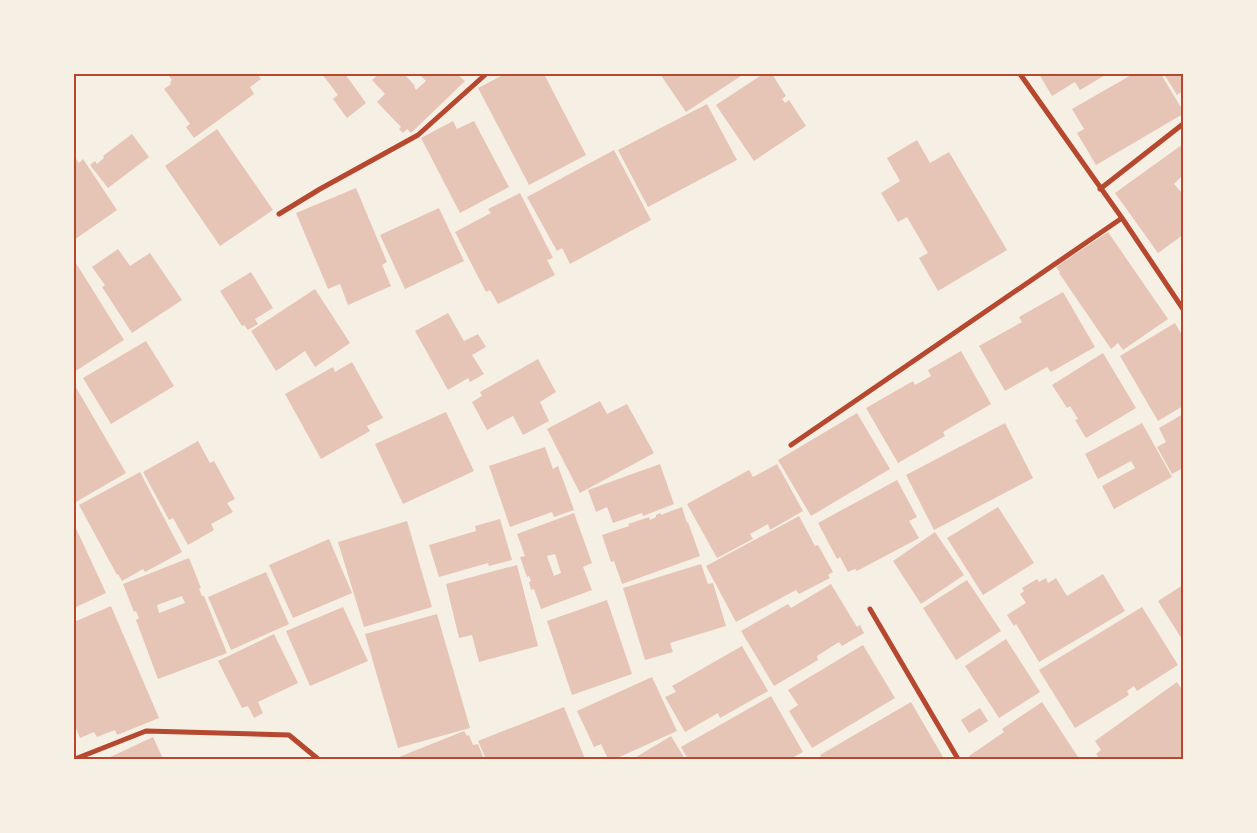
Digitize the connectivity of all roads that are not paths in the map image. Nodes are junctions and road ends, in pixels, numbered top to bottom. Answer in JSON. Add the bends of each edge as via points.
{"nodes":[{"id":1,"x":486,"y":74,"type":"edge"},
{"id":2,"x":1020,"y":74,"type":"edge"},
{"id":3,"x":1183,"y":124,"type":"edge"},
{"id":4,"x":1100,"y":189,"type":"junction"},
{"id":5,"x":279,"y":214,"type":"dead end"},
{"id":6,"x":1122,"y":218,"type":"junction"},
{"id":7,"x":1183,"y":309,"type":"edge"},
{"id":8,"x":791,"y":445,"type":"dead end"},
{"id":9,"x":870,"y":609,"type":"dead end"},
{"id":10,"x":75,"y":759,"type":"edge"},
{"id":11,"x":318,"y":759,"type":"edge"},
{"id":12,"x":958,"y":759,"type":"edge"}],
"edges":[{"from":1,"to":5,"type":"street","via":[[418,135]]},
{"from":2,"to":4,"type":"street"},
{"from":3,"to":4,"type":"street"},
{"from":4,"to":6,"type":"street"},
{"from":6,"to":7,"type":"street"},
{"from":6,"to":8,"type":"street"},
{"from":9,"to":12,"type":"street"},
{"from":10,"to":11,"type":"street","via":[[146,731],[289,735]]}]}
